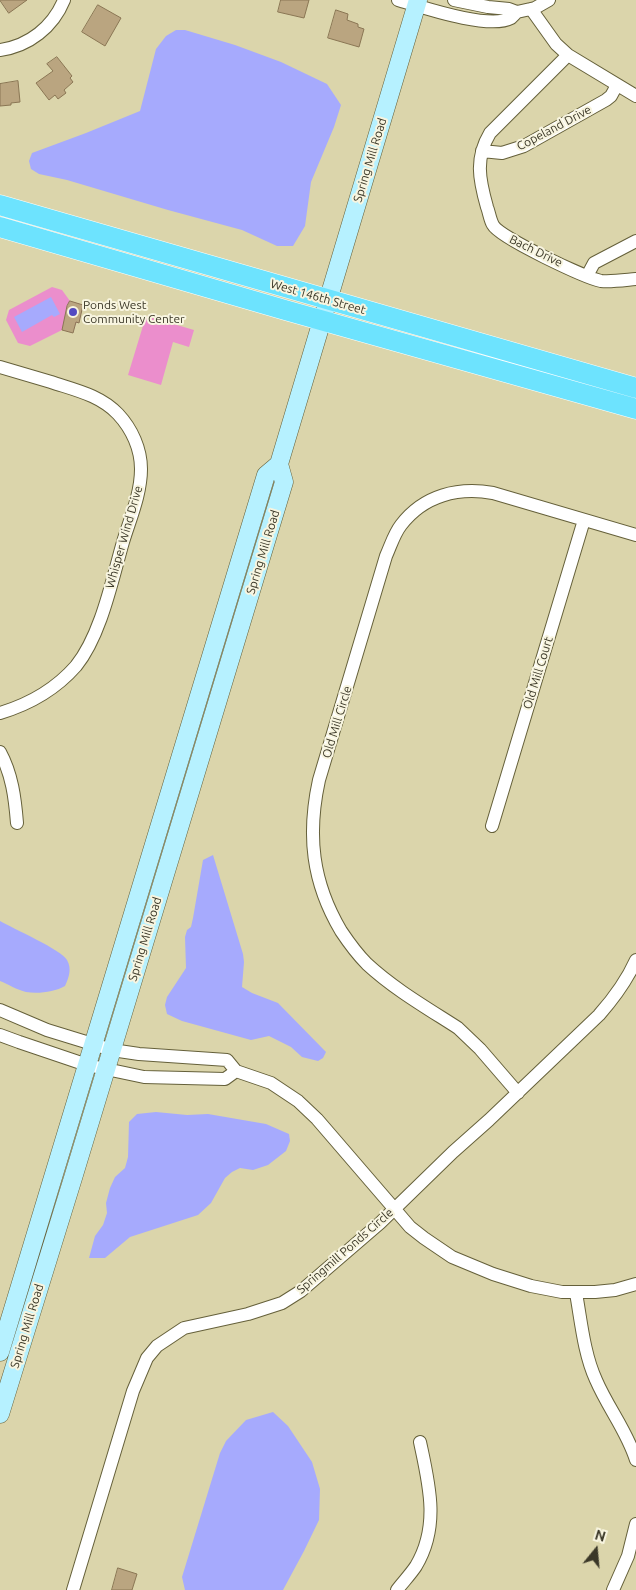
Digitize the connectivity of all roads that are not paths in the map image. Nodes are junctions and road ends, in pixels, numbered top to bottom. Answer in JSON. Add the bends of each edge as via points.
{"nodes":[{"id":1,"x":64,"y":0,"type":"edge"},
{"id":2,"x":398,"y":0,"type":"edge"},
{"id":3,"x":454,"y":0,"type":"edge"},
{"id":4,"x":549,"y":0,"type":"edge"},
{"id":5,"x":417,"y":3,"type":"edge"},
{"id":6,"x":531,"y":9,"type":"junction"},
{"id":7,"x":517,"y":12,"type":"junction"},
{"id":8,"x":0,"y":50,"type":"edge"},
{"id":9,"x":568,"y":55,"type":"junction"},
{"id":10,"x":617,"y":85,"type":"junction"},
{"id":11,"x":636,"y":96,"type":"edge"},
{"id":12,"x":482,"y":151,"type":"junction"},
{"id":13,"x":0,"y":205,"type":"edge"},
{"id":14,"x":0,"y":227,"type":"edge"},
{"id":15,"x":636,"y":241,"type":"edge"},
{"id":16,"x":587,"y":276,"type":"junction"},
{"id":17,"x":636,"y":279,"type":"edge"},
{"id":18,"x":328,"y":300,"type":"junction"},
{"id":19,"x":322,"y":321,"type":"junction"},
{"id":20,"x":0,"y":367,"type":"edge"},
{"id":21,"x":636,"y":388,"type":"edge"},
{"id":22,"x":636,"y":409,"type":"edge"},
{"id":23,"x":584,"y":520,"type":"junction"},
{"id":24,"x":636,"y":535,"type":"edge"},
{"id":25,"x":0,"y":714,"type":"edge"},
{"id":26,"x":0,"y":752,"type":"edge"},
{"id":27,"x":17,"y":823,"type":"dead end"},
{"id":28,"x":492,"y":826,"type":"dead end"},
{"id":29,"x":636,"y":960,"type":"edge"},
{"id":30,"x":0,"y":1010,"type":"edge"},
{"id":31,"x":0,"y":1035,"type":"edge"},
{"id":32,"x":103,"y":1047,"type":"junction"},
{"id":33,"x":97,"y":1067,"type":"junction"},
{"id":34,"x":236,"y":1071,"type":"junction"},
{"id":35,"x":518,"y":1093,"type":"junction"},
{"id":36,"x":394,"y":1209,"type":"junction"},
{"id":37,"x":636,"y":1284,"type":"edge"},
{"id":38,"x":576,"y":1293,"type":"junction"},
{"id":39,"x":0,"y":1352,"type":"edge"},
{"id":40,"x":0,"y":1414,"type":"edge"},
{"id":41,"x":420,"y":1442,"type":"dead end"},
{"id":42,"x":636,"y":1460,"type":"edge"},
{"id":43,"x":636,"y":1524,"type":"edge"},
{"id":44,"x":72,"y":1590,"type":"edge"},
{"id":45,"x":397,"y":1590,"type":"edge"},
{"id":46,"x":613,"y":1590,"type":"edge"}],
"edges":[{"from":1,"to":8,"type":"street","via":[[52,21],[38,34],[21,45]]},
{"from":2,"to":5,"type":"street"},
{"from":3,"to":7,"type":"street"},
{"from":4,"to":6,"type":"street"},
{"from":5,"to":7,"type":"street","via":[[477,20],[512,18]]},
{"from":5,"to":18,"type":"street","name":"Spring Mill Road"},
{"from":6,"to":7,"type":"street"},
{"from":6,"to":9,"type":"street"},
{"from":9,"to":10,"type":"street"},
{"from":9,"to":12,"type":"street","name":"Bach Drive","via":[[490,133]]},
{"from":10,"to":11,"type":"street"},
{"from":10,"to":12,"type":"street","name":"Copeland Drive","via":[[606,100],[524,146],[502,152]]},
{"from":12,"to":16,"type":"street","name":"Bach Drive","via":[[479,164],[482,190],[493,226],[518,244]]},
{"from":13,"to":18,"type":"main road","name":"West 146th Street"},
{"from":14,"to":19,"type":"main road","name":"West 146th Street"},
{"from":15,"to":16,"type":"street","via":[[594,263]]},
{"from":16,"to":17,"type":"street","name":"Bach Drive","via":[[600,281]]},
{"from":18,"to":19,"type":"street","name":"Spring Mill Road"},
{"from":18,"to":21,"type":"main road","name":"West 146th Street"},
{"from":19,"to":22,"type":"main road","name":"West 146th Street"},
{"from":19,"to":32,"type":"street","name":"Spring Mill Road","via":[[278,464],[266,475]]},
{"from":20,"to":25,"type":"street","name":"Whisper Wind Drive","via":[[84,392],[108,404],[129,428],[136,442],[141,468],[137,497],[100,620],[84,653],[76,666],[44,694]]},
{"from":23,"to":24,"type":"street","name":"Old Mill Circle"},
{"from":23,"to":28,"type":"street","name":"Old Mill Court"},
{"from":23,"to":35,"type":"street","name":"Old Mill Circle","via":[[476,490],[429,500],[402,524],[386,556],[314,801],[313,853],[317,876],[325,899],[349,943],[383,978],[469,1037]]},
{"from":26,"to":27,"type":"street","via":[[14,793]]},
{"from":29,"to":35,"type":"street","name":"Springmill Ponds Circle","via":[[599,1015]]},
{"from":30,"to":32,"type":"street","via":[[46,1030]]},
{"from":31,"to":33,"type":"street"},
{"from":32,"to":33,"type":"street","name":"Spring Mill Road"},
{"from":32,"to":34,"type":"street","via":[[139,1054],[227,1060]]},
{"from":33,"to":34,"type":"street","via":[[144,1077],[207,1079],[225,1079]]},
{"from":33,"to":39,"type":"street","name":"Spring Mill Road"},
{"from":33,"to":40,"type":"street","name":"Spring Mill Road"},
{"from":34,"to":36,"type":"street","via":[[271,1083],[298,1100]]},
{"from":35,"to":36,"type":"street","name":"Springmill Ponds Circle"},
{"from":36,"to":38,"type":"street","via":[[424,1238],[466,1264],[531,1286]]},
{"from":36,"to":44,"type":"street","name":"Springmill Ponds Circle","via":[[331,1266],[282,1303],[184,1328],[157,1346],[147,1358],[133,1391]]},
{"from":37,"to":38,"type":"street","via":[[615,1290]]},
{"from":38,"to":42,"type":"street","via":[[591,1369],[632,1445]]},
{"from":41,"to":45,"type":"street","via":[[431,1518],[428,1537],[417,1564]]},
{"from":43,"to":46,"type":"street","via":[[628,1556]]}]}
